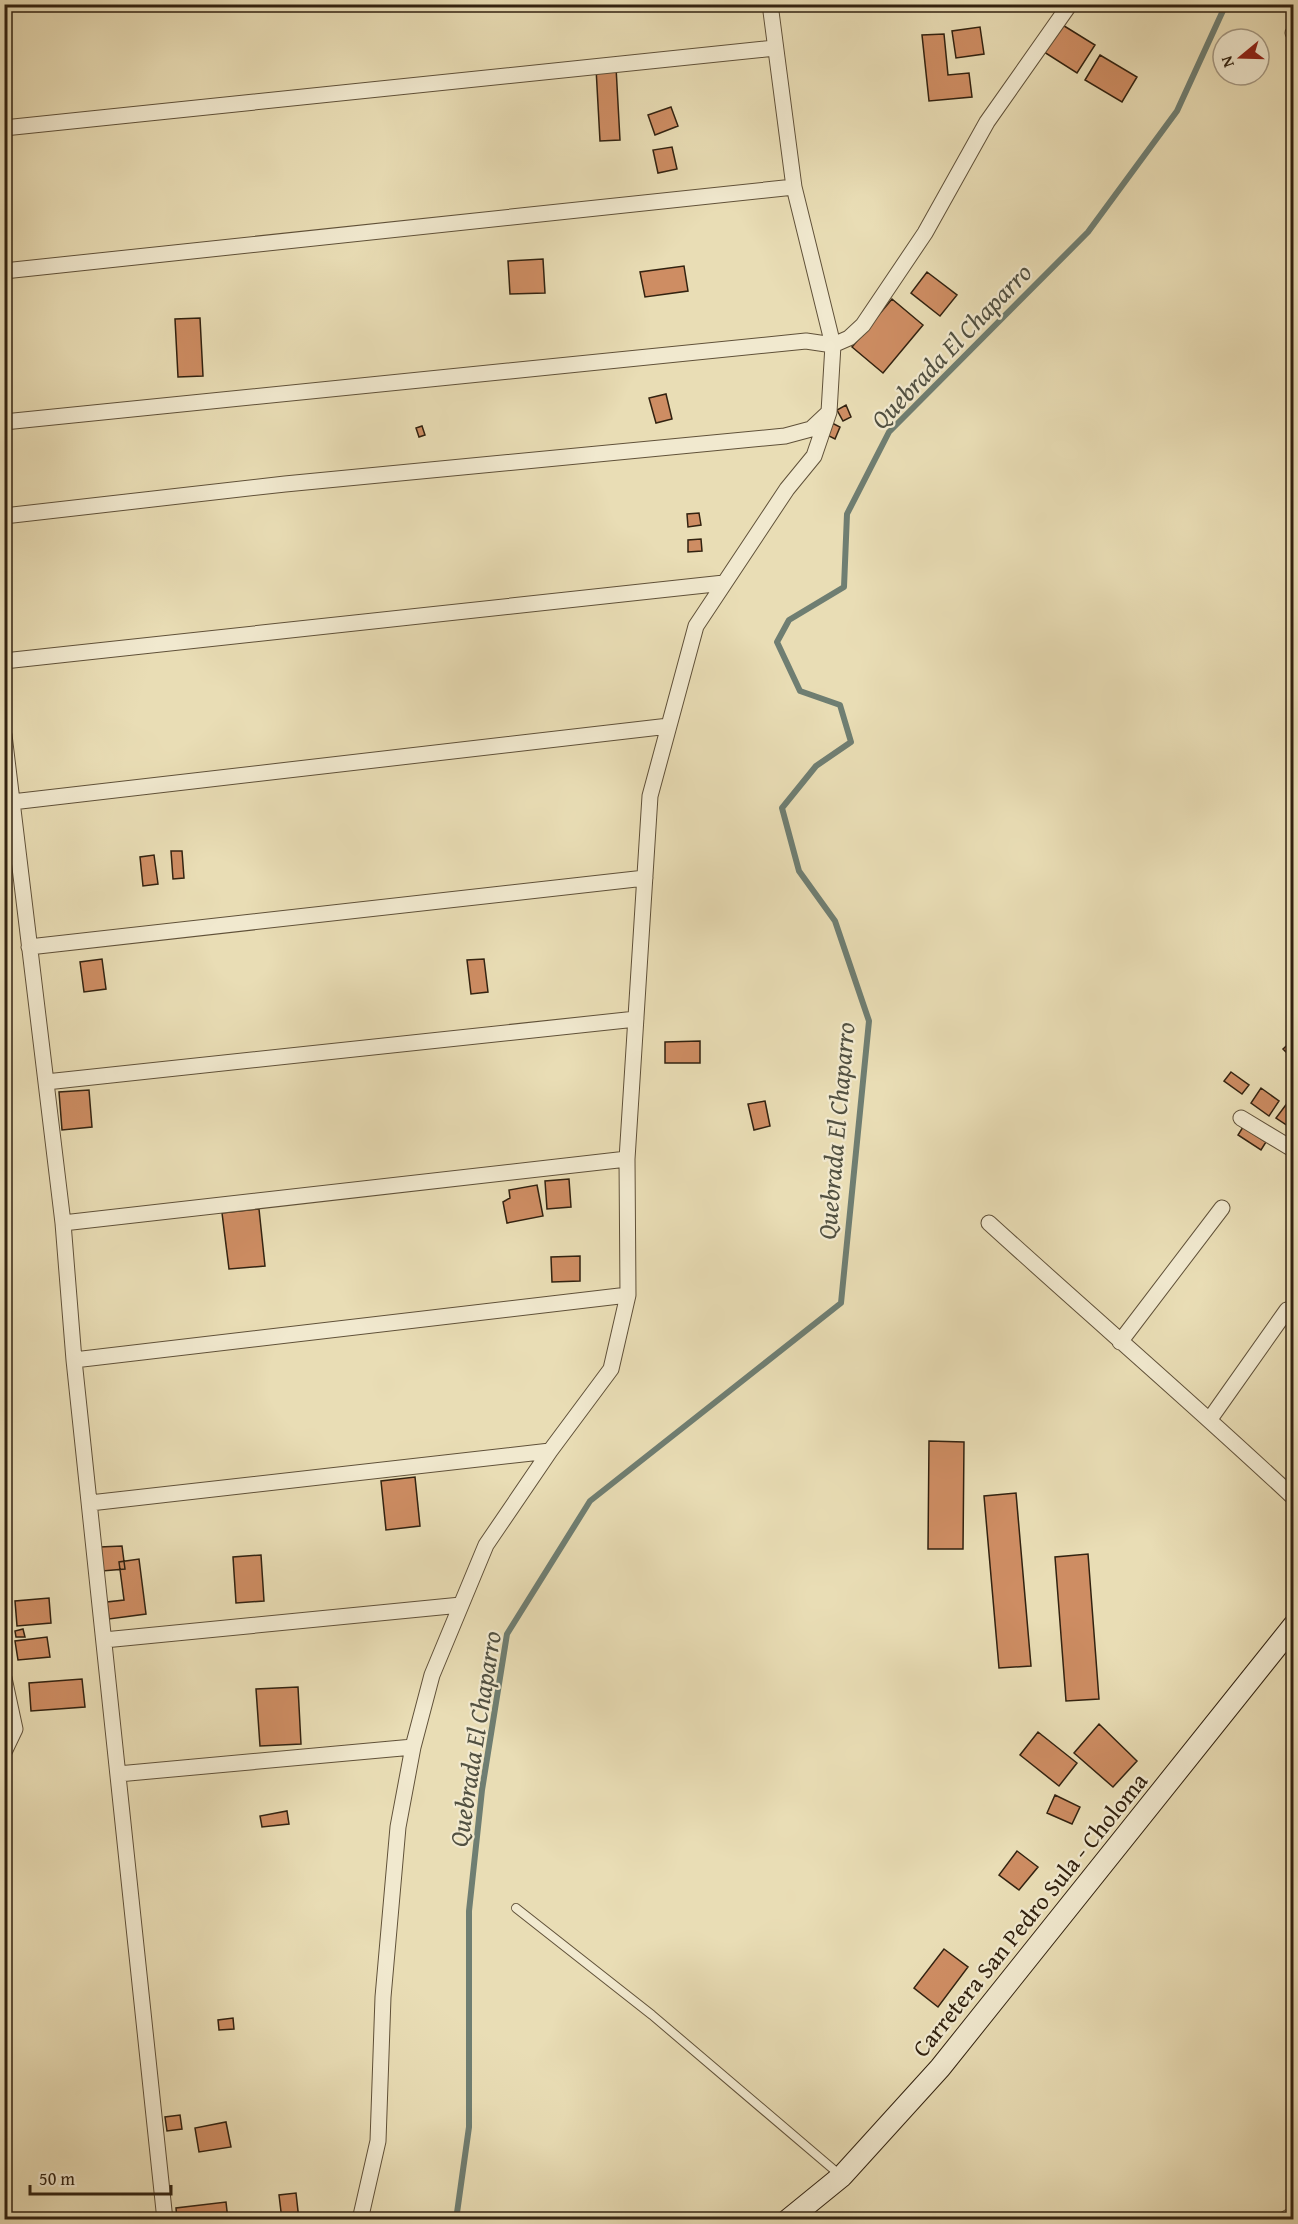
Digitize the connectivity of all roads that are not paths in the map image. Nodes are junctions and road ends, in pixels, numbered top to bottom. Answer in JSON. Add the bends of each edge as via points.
{"nodes":[{"id":1,"x":770,"y":4,"type":"edge"},
{"id":2,"x":1070,"y":4,"type":"edge"},
{"id":3,"x":775,"y":48,"type":"junction"},
{"id":4,"x":4,"y":128,"type":"edge"},
{"id":5,"x":794,"y":187,"type":"junction"},
{"id":6,"x":4,"y":271,"type":"edge"},
{"id":7,"x":832,"y":345,"type":"junction"},
{"id":8,"x":829,"y":412,"type":"junction"},
{"id":9,"x":4,"y":422,"type":"edge"},
{"id":10,"x":4,"y":516,"type":"edge"},
{"id":11,"x":724,"y":583,"type":"junction"},
{"id":12,"x":4,"y":661,"type":"edge"},
{"id":13,"x":669,"y":726,"type":"junction"},
{"id":14,"x":4,"y":735,"type":"edge"},
{"id":15,"x":12,"y":802,"type":"junction"},
{"id":16,"x":645,"y":878,"type":"junction"},
{"id":17,"x":29,"y":947,"type":"junction"},
{"id":18,"x":636,"y":1019,"type":"junction"},
{"id":19,"x":46,"y":1082,"type":"junction"},
{"id":20,"x":1241,"y":1118,"type":"dead end"},
{"id":21,"x":1293,"y":1150,"type":"edge"},
{"id":22,"x":627,"y":1159,"type":"junction"},
{"id":23,"x":1222,"y":1208,"type":"dead end"},
{"id":24,"x":63,"y":1223,"type":"junction"},
{"id":25,"x":989,"y":1223,"type":"dead end"},
{"id":26,"x":628,"y":1295,"type":"junction"},
{"id":27,"x":1287,"y":1310,"type":"dead end"},
{"id":28,"x":1120,"y":1342,"type":"junction"},
{"id":29,"x":74,"y":1360,"type":"junction"},
{"id":30,"x":1210,"y":1419,"type":"junction"},
{"id":31,"x":550,"y":1451,"type":"junction"},
{"id":32,"x":1293,"y":1498,"type":"edge"},
{"id":33,"x":90,"y":1503,"type":"junction"},
{"id":34,"x":461,"y":1605,"type":"junction"},
{"id":35,"x":1293,"y":1625,"type":"edge"},
{"id":36,"x":104,"y":1640,"type":"junction"},
{"id":37,"x":4,"y":1678,"type":"edge"},
{"id":38,"x":413,"y":1747,"type":"junction"},
{"id":39,"x":4,"y":1752,"type":"edge"},
{"id":40,"x":118,"y":1774,"type":"junction"},
{"id":41,"x":516,"y":1908,"type":"dead end"},
{"id":42,"x":842,"y":2176,"type":"junction"},
{"id":43,"x":1293,"y":2210,"type":"edge"},
{"id":44,"x":165,"y":2220,"type":"edge"},
{"id":45,"x":360,"y":2220,"type":"edge"},
{"id":46,"x":788,"y":2220,"type":"edge"},
{"id":47,"x":1277,"y":2220,"type":"edge"}],
"edges":[{"from":1,"to":3,"type":"street"},
{"from":2,"to":7,"type":"street","via":[[987,122],[925,233],[863,325],[849,338]]},
{"from":3,"to":4,"type":"street"},
{"from":3,"to":5,"type":"street"},
{"from":5,"to":6,"type":"street"},
{"from":5,"to":7,"type":"street"},
{"from":7,"to":8,"type":"street"},
{"from":7,"to":9,"type":"street","via":[[806,341]]},
{"from":8,"to":10,"type":"street","via":[[811,429],[785,436],[285,484]]},
{"from":8,"to":11,"type":"street","via":[[814,456]]},
{"from":11,"to":12,"type":"street"},
{"from":11,"to":13,"type":"street","via":[[696,626]]},
{"from":13,"to":15,"type":"street"},
{"from":13,"to":16,"type":"street","via":[[650,796]]},
{"from":14,"to":15,"type":"street"},
{"from":15,"to":17,"type":"street"},
{"from":16,"to":17,"type":"street"},
{"from":16,"to":18,"type":"street"},
{"from":17,"to":19,"type":"street"},
{"from":18,"to":19,"type":"street"},
{"from":18,"to":22,"type":"street"},
{"from":19,"to":24,"type":"street"},
{"from":20,"to":21,"type":"street"},
{"from":22,"to":24,"type":"street"},
{"from":22,"to":26,"type":"street"},
{"from":23,"to":28,"type":"street"},
{"from":24,"to":29,"type":"street"},
{"from":25,"to":28,"type":"street"},
{"from":26,"to":29,"type":"street"},
{"from":26,"to":31,"type":"street","via":[[610,1369]]},
{"from":27,"to":30,"type":"street"},
{"from":28,"to":30,"type":"street"},
{"from":29,"to":33,"type":"street"},
{"from":30,"to":32,"type":"street"},
{"from":31,"to":33,"type":"street"},
{"from":31,"to":34,"type":"street","via":[[486,1545]]},
{"from":33,"to":36,"type":"street"},
{"from":34,"to":36,"type":"street"},
{"from":34,"to":38,"type":"street","via":[[432,1675]]},
{"from":35,"to":42,"type":"main road","name":"Carretera San Pedro Sula - Choloma","via":[[940,2068]]},
{"from":36,"to":40,"type":"street"},
{"from":37,"to":39,"type":"street","via":[[15,1729]]},
{"from":38,"to":40,"type":"street"},
{"from":38,"to":45,"type":"street","via":[[398,1827],[383,1997],[378,2141]]},
{"from":40,"to":44,"type":"street"},
{"from":41,"to":42,"type":"lane","via":[[652,2015]]},
{"from":42,"to":46,"type":"main road","name":"Carretera San Pedro Sula - Choloma"},
{"from":43,"to":47,"type":"lane"}]}
